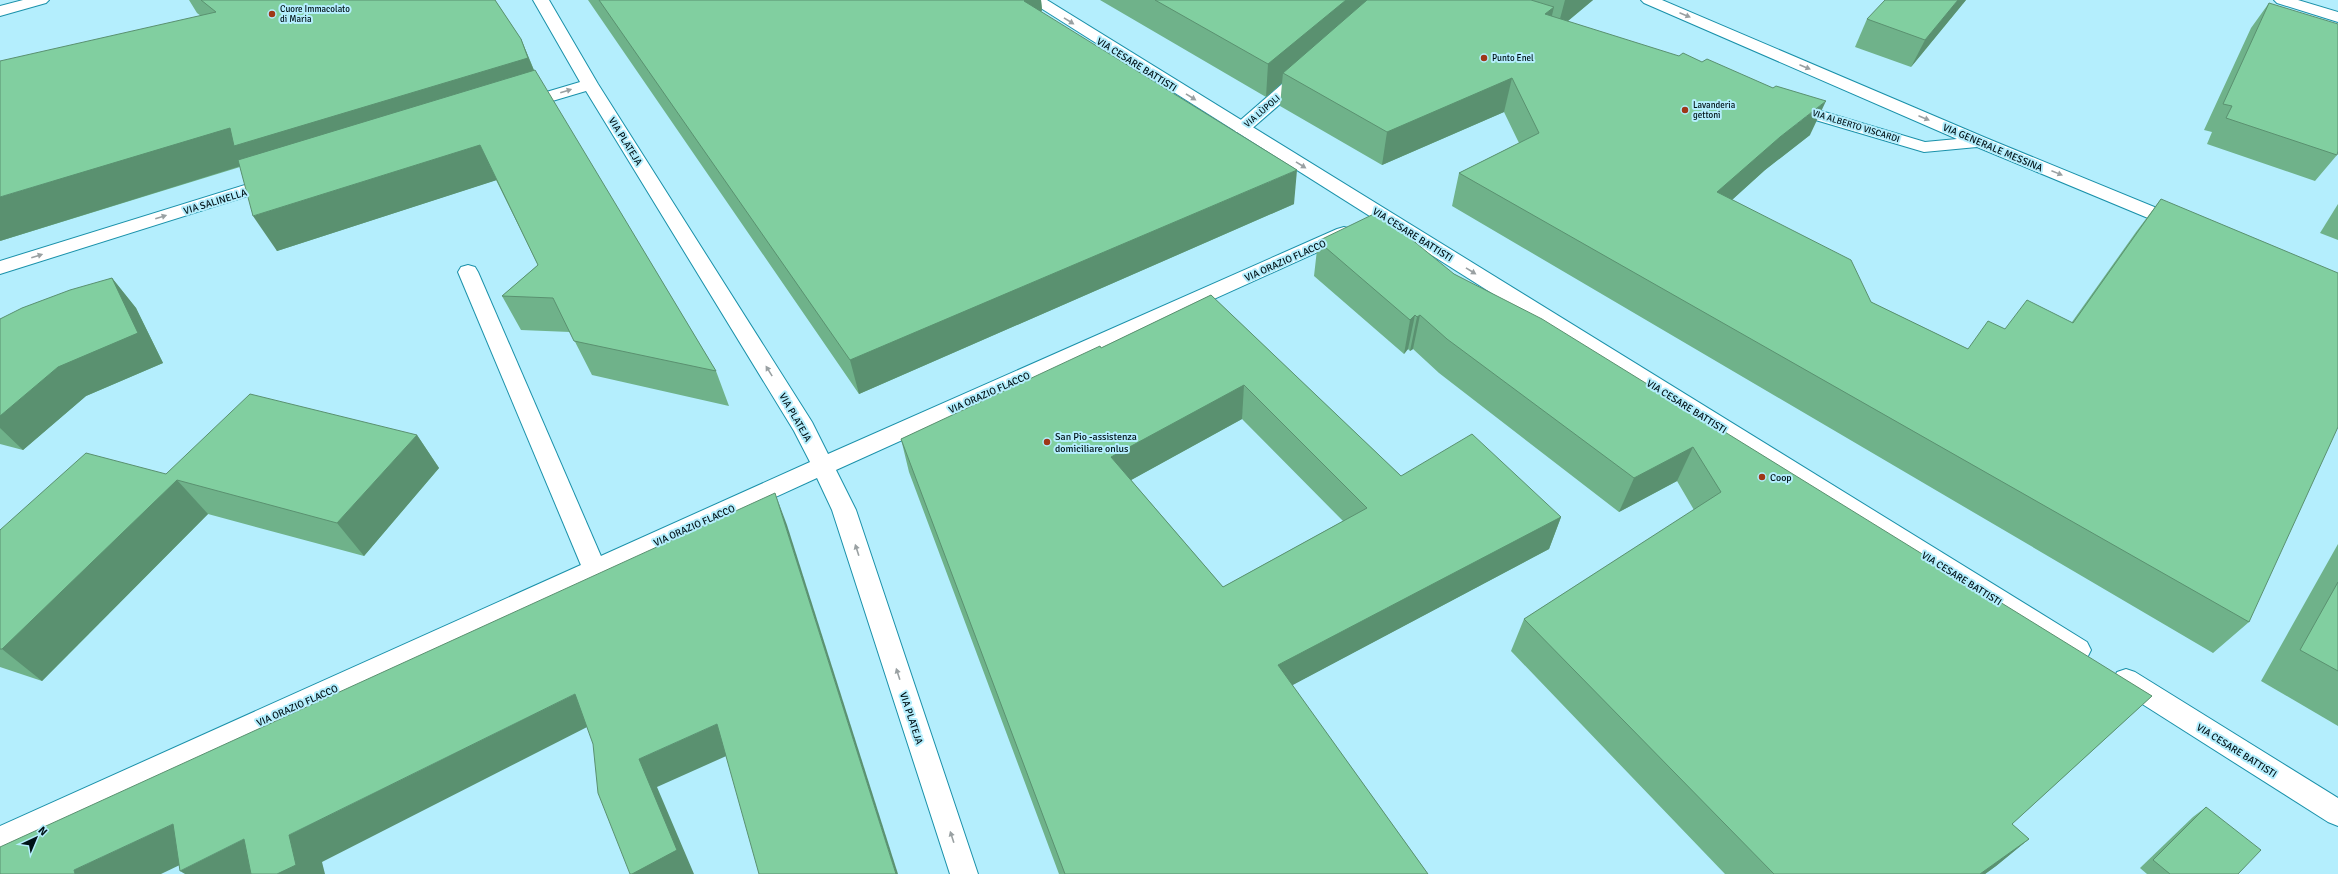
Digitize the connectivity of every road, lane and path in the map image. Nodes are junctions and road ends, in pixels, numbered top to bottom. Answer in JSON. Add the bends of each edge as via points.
{"nodes":[{"id":1,"x":41,"y":0,"type":"edge"},
{"id":2,"x":541,"y":0,"type":"edge"},
{"id":3,"x":1036,"y":0,"type":"edge"},
{"id":4,"x":1649,"y":0,"type":"edge"},
{"id":5,"x":2282,"y":0,"type":"edge"},
{"id":6,"x":0,"y":11,"type":"edge"},
{"id":7,"x":2338,"y":16,"type":"edge"},
{"id":8,"x":1315,"y":66,"type":"edge"},
{"id":9,"x":590,"y":84,"type":"junction"},
{"id":10,"x":1779,"y":103,"type":"edge"},
{"id":11,"x":507,"y":110,"type":"edge"},
{"id":12,"x":1242,"y":128,"type":"junction"},
{"id":13,"x":1980,"y":142,"type":"junction"},
{"id":14,"x":287,"y":178,"type":"edge"},
{"id":15,"x":1384,"y":216,"type":"junction"},
{"id":16,"x":2192,"y":229,"type":"edge"},
{"id":17,"x":0,"y":268,"type":"edge"},
{"id":18,"x":468,"y":272,"type":"dead end"},
{"id":19,"x":823,"y":466,"type":"junction"},
{"id":20,"x":595,"y":570,"type":"junction"},
{"id":21,"x":2338,"y":813,"type":"edge"},
{"id":22,"x":0,"y":840,"type":"edge"},
{"id":23,"x":964,"y":874,"type":"edge"}],
"edges":[{"from":1,"to":6,"type":"street"},
{"from":2,"to":9,"type":"street","name":"VIA PLATEJA"},
{"from":3,"to":12,"type":"street","name":"VIA CESARE BATTISTI","one_way":true},
{"from":4,"to":13,"type":"street","name":"VIA GENERALE MESSINA","one_way":true},
{"from":5,"to":7,"type":"street"},
{"from":8,"to":12,"type":"street","name":"VIA LÙPOLI"},
{"from":11,"to":9,"type":"street","one_way":true},
{"from":19,"to":9,"type":"street","name":"VIA PLATEJA","one_way":true,"via":[[804,428]]},
{"from":10,"to":13,"type":"street","name":"VIA ALBERTO VISCARDI","via":[[1924,147]]},
{"from":12,"to":15,"type":"street","name":"VIA CESARE BATTISTI","one_way":true},
{"from":13,"to":16,"type":"street","name":"VIA GENERALE MESSINA","one_way":true},
{"from":17,"to":14,"type":"street","name":"VIA SALINELLA","one_way":true},
{"from":15,"to":19,"type":"street","name":"VIA ORAZIO FLACCO"},
{"from":15,"to":21,"type":"street","name":"VIA CESARE BATTISTI","one_way":true},
{"from":18,"to":20,"type":"street"},
{"from":19,"to":20,"type":"street","name":"VIA ORAZIO FLACCO"},
{"from":23,"to":19,"type":"street","name":"VIA PLATEJA","one_way":true,"via":[[844,510]]},
{"from":20,"to":22,"type":"street","name":"VIA ORAZIO FLACCO"}]}
